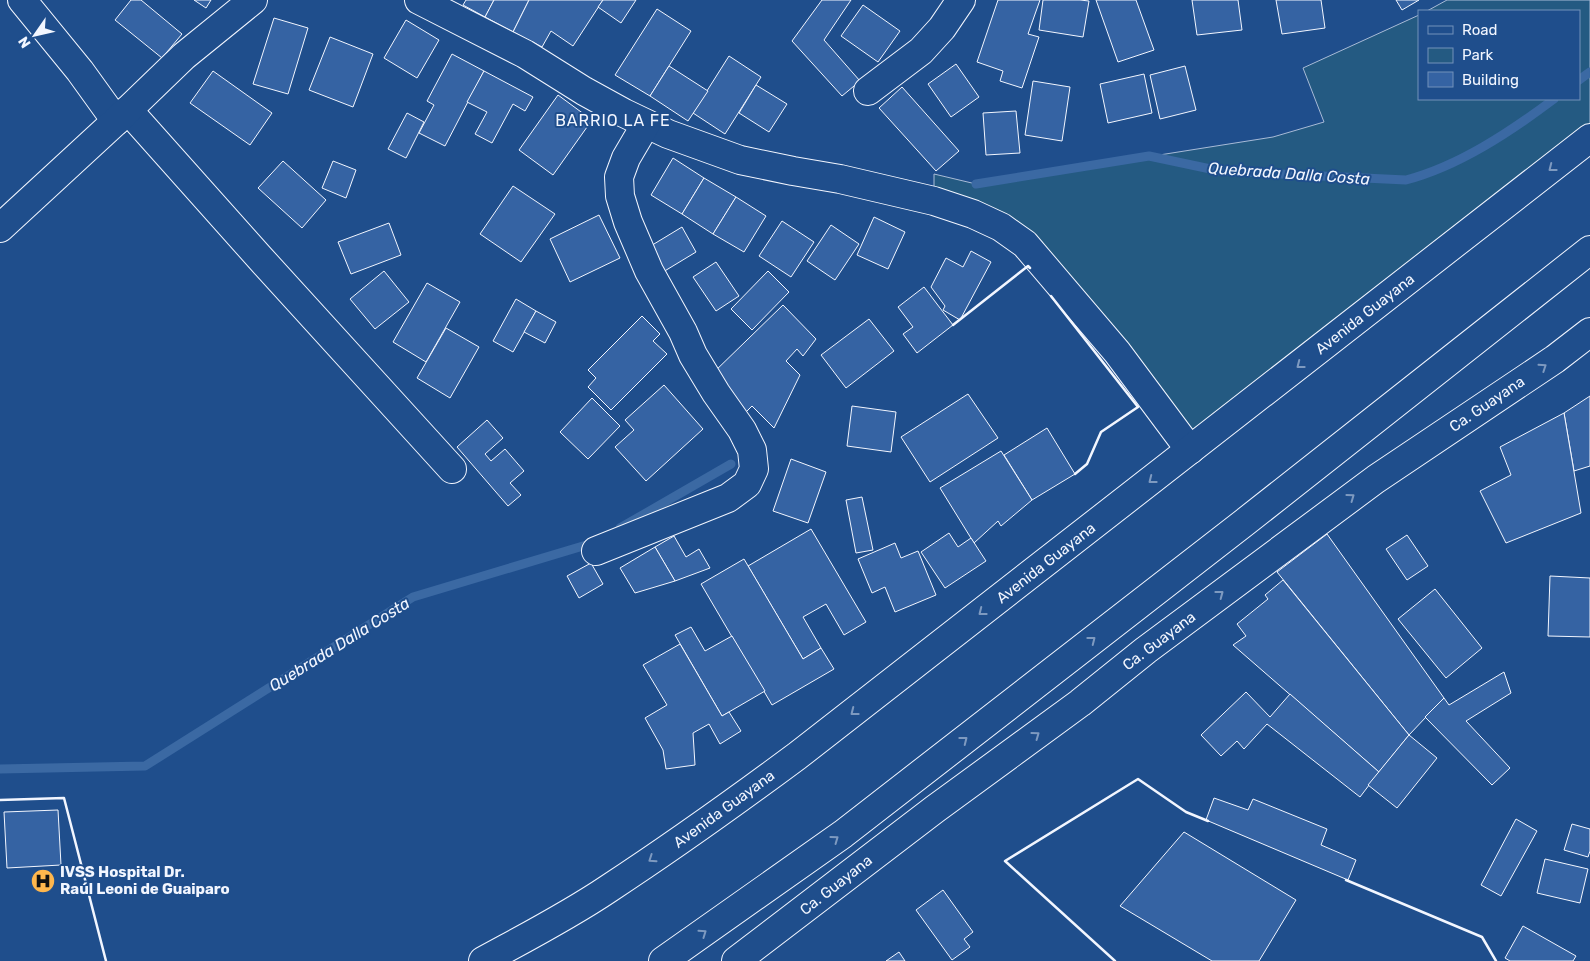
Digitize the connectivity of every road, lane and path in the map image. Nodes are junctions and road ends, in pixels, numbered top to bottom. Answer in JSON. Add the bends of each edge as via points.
{"nodes":[{"id":1,"x":22,"y":0,"type":"edge"},
{"id":2,"x":253,"y":0,"type":"edge"},
{"id":3,"x":419,"y":0,"type":"edge"},
{"id":4,"x":960,"y":0,"type":"edge"},
{"id":5,"x":868,"y":91,"type":"dead end"},
{"id":6,"x":122,"y":116,"type":"junction"},
{"id":7,"x":646,"y":124,"type":"junction"},
{"id":8,"x":1590,"y":138,"type":"edge"},
{"id":9,"x":0,"y":228,"type":"edge"},
{"id":10,"x":1590,"y":250,"type":"edge"},
{"id":11,"x":1590,"y":332,"type":"edge"},
{"id":12,"x":1190,"y":450,"type":"junction"},
{"id":13,"x":452,"y":469,"type":"dead end"},
{"id":14,"x":596,"y":551,"type":"dead end"},
{"id":15,"x":483,"y":961,"type":"edge"},
{"id":16,"x":663,"y":961,"type":"edge"},
{"id":17,"x":736,"y":961,"type":"edge"}],
"edges":[{"from":1,"to":6,"type":"street"},
{"from":2,"to":6,"type":"street","via":[[184,56]]},
{"from":3,"to":7,"type":"street","via":[[524,54]]},
{"from":4,"to":5,"type":"street","via":[[942,28],[921,51]]},
{"from":6,"to":9,"type":"street"},
{"from":6,"to":13,"type":"street","via":[[260,258]]},
{"from":7,"to":12,"type":"street","via":[[740,160],[934,201],[1001,227],[1025,244],[1117,352]]},
{"from":7,"to":14,"type":"street","via":[[619,177],[620,196],[628,222],[649,271],[693,355],[742,430],[752,450],[754,469],[747,484],[728,498]]},
{"from":8,"to":12,"type":"street","name":"Avenida Guayana","one_way":true},
{"from":16,"to":10,"type":"street","one_way":true,"via":[[843,834]]},
{"from":17,"to":11,"type":"street","name":"Ca. Guayana","one_way":true,"via":[[1376,479]]},
{"from":12,"to":15,"type":"street","name":"Avenida Guayana","one_way":true,"via":[[797,756],[704,824],[606,890]]}]}
